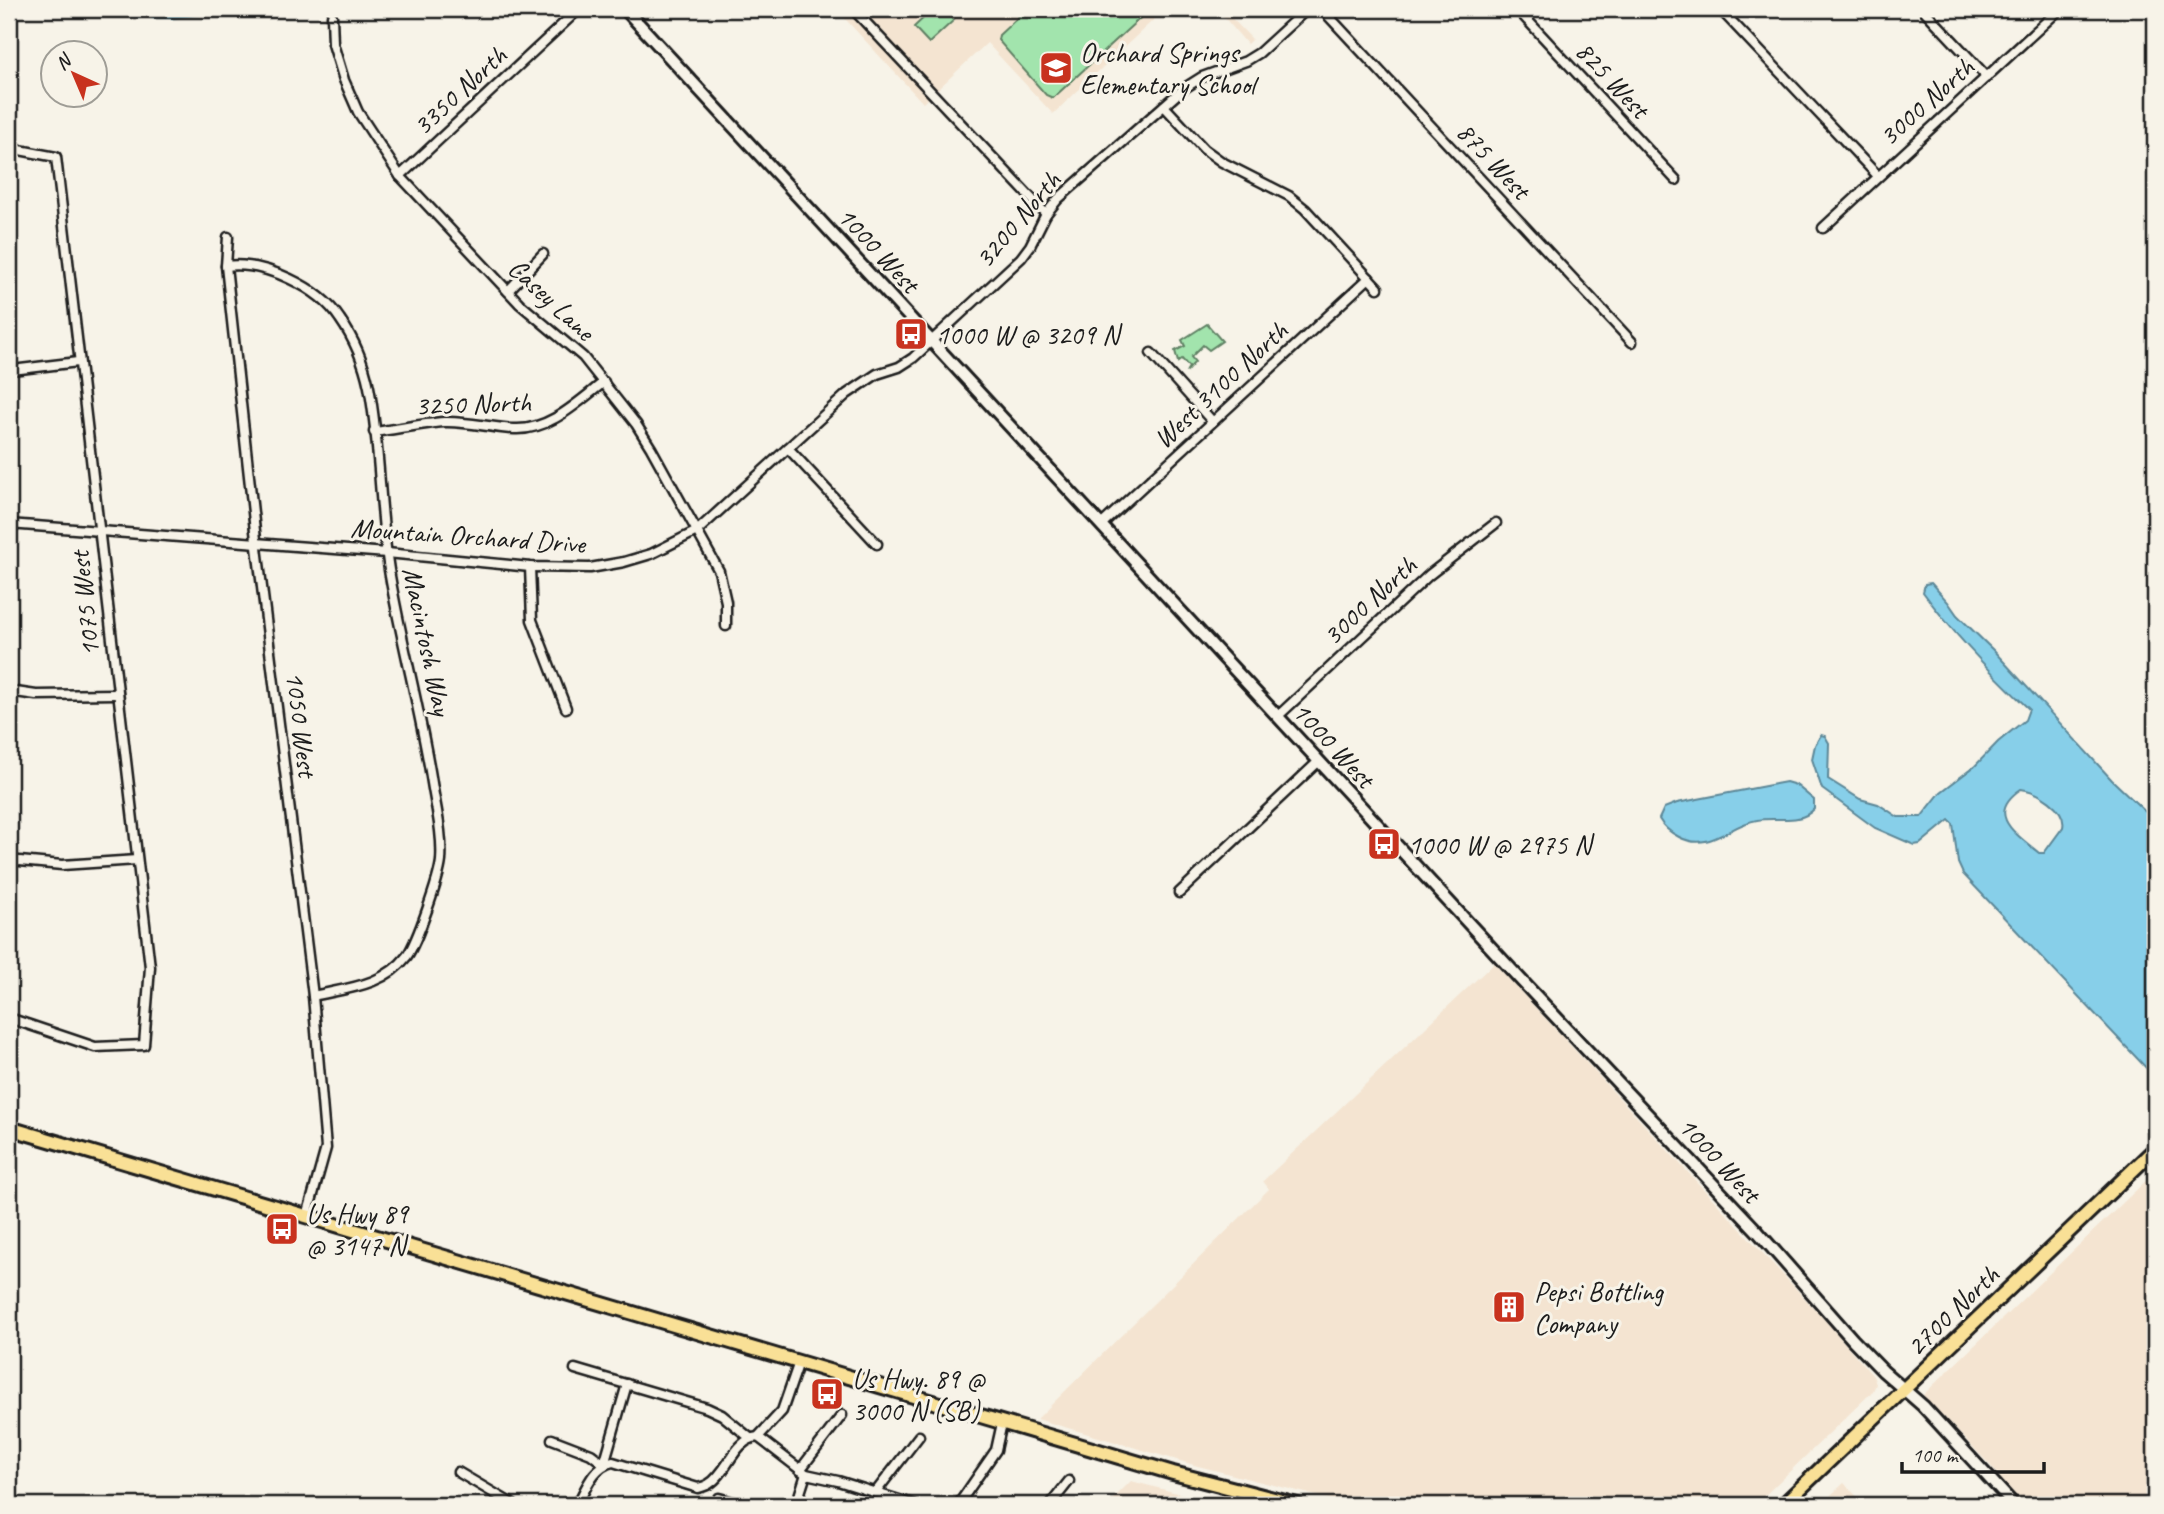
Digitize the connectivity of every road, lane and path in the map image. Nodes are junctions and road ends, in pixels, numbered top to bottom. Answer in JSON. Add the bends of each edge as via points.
{"nodes":[{"id":1,"x":579,"y":9,"type":"edge"},
{"id":2,"x":625,"y":9,"type":"edge"},
{"id":3,"x":853,"y":9,"type":"edge"},
{"id":4,"x":1307,"y":9,"type":"edge"},
{"id":5,"x":1322,"y":9,"type":"edge"},
{"id":6,"x":1517,"y":9,"type":"edge"},
{"id":7,"x":1720,"y":9,"type":"edge"},
{"id":8,"x":1923,"y":9,"type":"edge"},
{"id":9,"x":2060,"y":9,"type":"edge"},
{"id":10,"x":332,"y":16,"type":"dead end"},
{"id":11,"x":1987,"y":77,"type":"junction"},
{"id":12,"x":1164,"y":106,"type":"junction"},
{"id":13,"x":9,"y":148,"type":"edge"},
{"id":14,"x":400,"y":176,"type":"junction"},
{"id":15,"x":1878,"y":176,"type":"junction"},
{"id":16,"x":1676,"y":180,"type":"dead end"},
{"id":17,"x":1046,"y":214,"type":"junction"},
{"id":18,"x":1823,"y":228,"type":"dead end"},
{"id":19,"x":228,"y":236,"type":"dead end"},
{"id":20,"x":543,"y":254,"type":"dead end"},
{"id":21,"x":226,"y":266,"type":"junction"},
{"id":22,"x":1369,"y":278,"type":"junction"},
{"id":23,"x":1378,"y":288,"type":"dead end"},
{"id":24,"x":508,"y":291,"type":"junction"},
{"id":25,"x":933,"y":341,"type":"junction"},
{"id":26,"x":1633,"y":342,"type":"dead end"},
{"id":27,"x":1151,"y":353,"type":"dead end"},
{"id":28,"x":78,"y":362,"type":"junction"},
{"id":29,"x":12,"y":370,"type":"dead end"},
{"id":30,"x":604,"y":382,"type":"junction"},
{"id":31,"x":1212,"y":421,"type":"junction"},
{"id":32,"x":374,"y":432,"type":"junction"},
{"id":33,"x":788,"y":449,"type":"junction"},
{"id":34,"x":1496,"y":523,"type":"dead end"},
{"id":35,"x":9,"y":524,"type":"edge"},
{"id":36,"x":1102,"y":524,"type":"junction"},
{"id":37,"x":697,"y":531,"type":"junction"},
{"id":38,"x":99,"y":532,"type":"junction"},
{"id":39,"x":256,"y":544,"type":"junction"},
{"id":40,"x":877,"y":544,"type":"dead end"},
{"id":41,"x":387,"y":553,"type":"junction"},
{"id":42,"x":530,"y":567,"type":"junction"},
{"id":43,"x":726,"y":626,"type":"dead end"},
{"id":44,"x":9,"y":691,"type":"edge"},
{"id":45,"x":117,"y":694,"type":"junction"},
{"id":46,"x":566,"y":708,"type":"dead end"},
{"id":47,"x":1278,"y":716,"type":"junction"},
{"id":48,"x":1319,"y":761,"type":"junction"},
{"id":49,"x":9,"y":860,"type":"edge"},
{"id":50,"x":137,"y":860,"type":"junction"},
{"id":51,"x":1179,"y":893,"type":"dead end"},
{"id":52,"x":313,"y":996,"type":"junction"},
{"id":53,"x":9,"y":1018,"type":"edge"},
{"id":54,"x":9,"y":1128,"type":"edge"},
{"id":55,"x":2155,"y":1149,"type":"edge"},
{"id":56,"x":307,"y":1216,"type":"junction"},
{"id":57,"x":799,"y":1362,"type":"junction"},
{"id":58,"x":575,"y":1368,"type":"dead end"},
{"id":59,"x":627,"y":1384,"type":"junction"},
{"id":60,"x":1904,"y":1390,"type":"junction"},
{"id":61,"x":842,"y":1415,"type":"dead end"},
{"id":62,"x":1002,"y":1423,"type":"junction"},
{"id":63,"x":919,"y":1437,"type":"dead end"},
{"id":64,"x":754,"y":1438,"type":"junction"},
{"id":65,"x":552,"y":1439,"type":"dead end"},
{"id":66,"x":604,"y":1464,"type":"junction"},
{"id":67,"x":458,"y":1472,"type":"dead end"},
{"id":68,"x":803,"y":1472,"type":"junction"},
{"id":69,"x":1069,"y":1481,"type":"dead end"},
{"id":70,"x":875,"y":1493,"type":"junction"},
{"id":71,"x":719,"y":1498,"type":"dead end"},
{"id":72,"x":508,"y":1504,"type":"edge"},
{"id":73,"x":908,"y":1504,"type":"edge"},
{"id":74,"x":577,"y":1505,"type":"edge"},
{"id":75,"x":745,"y":1505,"type":"edge"},
{"id":76,"x":792,"y":1505,"type":"edge"},
{"id":77,"x":958,"y":1505,"type":"edge"},
{"id":78,"x":1050,"y":1505,"type":"edge"},
{"id":79,"x":1297,"y":1505,"type":"edge"},
{"id":80,"x":1783,"y":1505,"type":"edge"},
{"id":81,"x":2014,"y":1505,"type":"edge"}],
"edges":[{"from":1,"to":14,"type":"street","name":"3350 North"},
{"from":2,"to":25,"type":"street","name":"1000 West"},
{"from":3,"to":17,"type":"street"},
{"from":4,"to":12,"type":"street","name":"3200 North","via":[[1259,53],[1202,78]]},
{"from":5,"to":26,"type":"street","name":"875 West"},
{"from":6,"to":16,"type":"street","name":"825 West"},
{"from":7,"to":15,"type":"street"},
{"from":8,"to":11,"type":"street"},
{"from":9,"to":11,"type":"street","name":"3000 North"},
{"from":10,"to":14,"type":"street","name":"Casey Lane","via":[[333,44],[344,80],[358,112]]},
{"from":11,"to":15,"type":"street","name":"3000 North"},
{"from":12,"to":17,"type":"street","name":"3200 North"},
{"from":12,"to":22,"type":"street","via":[[1204,149],[1305,209]]},
{"from":13,"to":28,"type":"street","name":"1075 West","via":[[56,158]]},
{"from":14,"to":24,"type":"street","name":"Casey Lane"},
{"from":15,"to":18,"type":"street","name":"3000 North"},
{"from":17,"to":25,"type":"street","name":"3200 North","via":[[1021,258]]},
{"from":19,"to":21,"type":"street","name":"1050 West"},
{"from":20,"to":24,"type":"street"},
{"from":21,"to":32,"type":"street","name":"Macintosh Way","via":[[243,264],[270,270],[305,286],[339,317],[360,354]]},
{"from":21,"to":39,"type":"street","name":"1050 West"},
{"from":22,"to":23,"type":"street"},
{"from":22,"to":31,"type":"street","name":"West 3100 North"},
{"from":24,"to":30,"type":"street","name":"Casey Lane","via":[[583,357]]},
{"from":25,"to":33,"type":"street","name":"Mountain Orchard Drive","via":[[899,367],[859,385]]},
{"from":25,"to":36,"type":"street","name":"1000 West"},
{"from":27,"to":31,"type":"street"},
{"from":28,"to":29,"type":"street"},
{"from":28,"to":38,"type":"street","name":"1075 West"},
{"from":30,"to":32,"type":"street","name":"3250 North","via":[[563,414],[531,427],[444,422]]},
{"from":30,"to":37,"type":"street","name":"Casey Lane","via":[[652,448]]},
{"from":31,"to":36,"type":"street","name":"West 3100 North"},
{"from":32,"to":41,"type":"street","name":"Macintosh Way"},
{"from":33,"to":37,"type":"street","name":"Mountain Orchard Drive"},
{"from":33,"to":40,"type":"street"},
{"from":34,"to":47,"type":"street","name":"3000 North","via":[[1429,575]]},
{"from":35,"to":38,"type":"street","name":"Mountain Orchard Drive"},
{"from":36,"to":47,"type":"street","name":"1000 West"},
{"from":37,"to":42,"type":"street","name":"Mountain Orchard Drive","via":[[624,562],[590,568]]},
{"from":37,"to":43,"type":"street","name":"Casey Lane","via":[[723,583]]},
{"from":38,"to":39,"type":"street","name":"Mountain Orchard Drive"},
{"from":38,"to":45,"type":"street","name":"1075 West"},
{"from":39,"to":41,"type":"street","name":"Mountain Orchard Drive"},
{"from":39,"to":52,"type":"street","name":"1050 West"},
{"from":41,"to":42,"type":"street","name":"Mountain Orchard Drive"},
{"from":41,"to":52,"type":"street","name":"Macintosh Way","via":[[424,732],[441,838],[440,862],[409,954],[393,971],[376,982]]},
{"from":42,"to":46,"type":"street","via":[[532,620]]},
{"from":44,"to":45,"type":"street"},
{"from":45,"to":50,"type":"street","name":"1075 West"},
{"from":47,"to":48,"type":"street","name":"1000 West"},
{"from":48,"to":51,"type":"street"},
{"from":48,"to":60,"type":"street","name":"1000 West"},
{"from":49,"to":50,"type":"street","via":[[62,864]]},
{"from":50,"to":53,"type":"street","name":"1075 West","via":[[150,967],[144,1045],[95,1047]]},
{"from":52,"to":56,"type":"street","name":"1050 West","via":[[326,1148]]},
{"from":54,"to":56,"type":"main road"},
{"from":55,"to":60,"type":"main road","name":"2700 North"},
{"from":56,"to":57,"type":"main road"},
{"from":57,"to":62,"type":"main road"},
{"from":57,"to":64,"type":"street","via":[[782,1411]]},
{"from":58,"to":59,"type":"street"},
{"from":59,"to":64,"type":"street","via":[[714,1411]]},
{"from":59,"to":66,"type":"street"},
{"from":60,"to":80,"type":"main road","name":"2700 North"},
{"from":60,"to":81,"type":"street","name":"1000 West"},
{"from":61,"to":68,"type":"street"},
{"from":62,"to":77,"type":"street","via":[[996,1450]]},
{"from":62,"to":79,"type":"main road"},
{"from":63,"to":70,"type":"street"},
{"from":64,"to":66,"type":"street","via":[[710,1484],[698,1488],[612,1462]]},
{"from":64,"to":68,"type":"street"},
{"from":65,"to":66,"type":"street"},
{"from":66,"to":74,"type":"street"},
{"from":67,"to":72,"type":"street"},
{"from":68,"to":70,"type":"street"},
{"from":68,"to":76,"type":"street","via":[[799,1496]]},
{"from":69,"to":78,"type":"street"},
{"from":70,"to":73,"type":"street"},
{"from":71,"to":75,"type":"street"}]}
